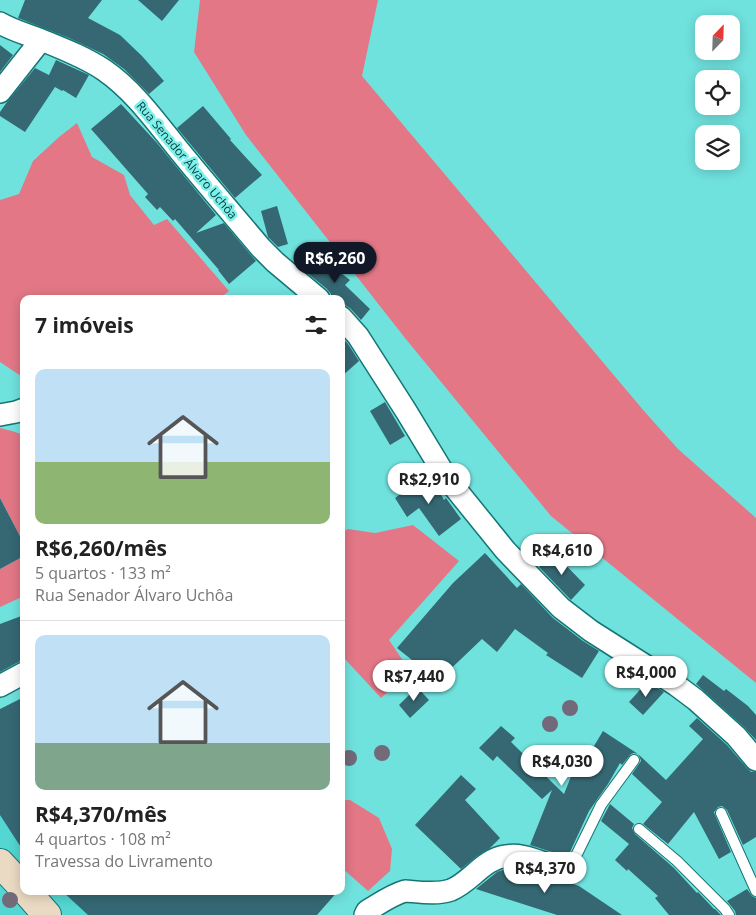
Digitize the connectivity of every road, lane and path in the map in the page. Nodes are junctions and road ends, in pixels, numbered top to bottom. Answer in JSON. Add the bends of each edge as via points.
{"nodes":[{"id":1,"x":0,"y":23,"type":"edge"},
{"id":2,"x":41,"y":40,"type":"junction"},
{"id":3,"x":0,"y":92,"type":"edge"},
{"id":4,"x":314,"y":295,"type":"edge"},
{"id":5,"x":345,"y":321,"type":"edge"},
{"id":6,"x":20,"y":675,"type":"edge"},
{"id":7,"x":0,"y":686,"type":"edge"},
{"id":8,"x":634,"y":760,"type":"dead end"},
{"id":9,"x":756,"y":760,"type":"edge"},
{"id":10,"x":721,"y":813,"type":"dead end"},
{"id":11,"x":639,"y":829,"type":"dead end"},
{"id":12,"x":0,"y":863,"type":"edge"},
{"id":13,"x":572,"y":864,"type":"joint"},
{"id":14,"x":20,"y":885,"type":"edge"},
{"id":15,"x":756,"y":891,"type":"edge"},
{"id":16,"x":29,"y":895,"type":"edge"},
{"id":17,"x":47,"y":915,"type":"edge"},
{"id":18,"x":365,"y":915,"type":"edge"},
{"id":19,"x":729,"y":915,"type":"edge"}],
"edges":[{"from":1,"to":2,"type":"street","name":"Rua Senador Álvaro Uchôa"},
{"from":2,"to":3,"type":"street"},
{"from":2,"to":4,"type":"street","name":"Rua Senador Álvaro Uchôa","via":[[84,58],[116,79],[261,248]]},
{"from":5,"to":9,"type":"street","via":[[358,336],[446,477],[505,550],[561,608],[696,700],[736,736]]},
{"from":6,"to":7,"type":"street"},
{"from":8,"to":13,"type":"lane","via":[[601,805]]},
{"from":10,"to":15,"type":"lane"},
{"from":11,"to":19,"type":"lane","via":[[677,860]]},
{"from":12,"to":14,"type":"main road"},
{"from":13,"to":18,"type":"street","via":[[562,869],[524,856],[498,857],[452,890],[399,892]]},
{"from":16,"to":17,"type":"main road"}]}
